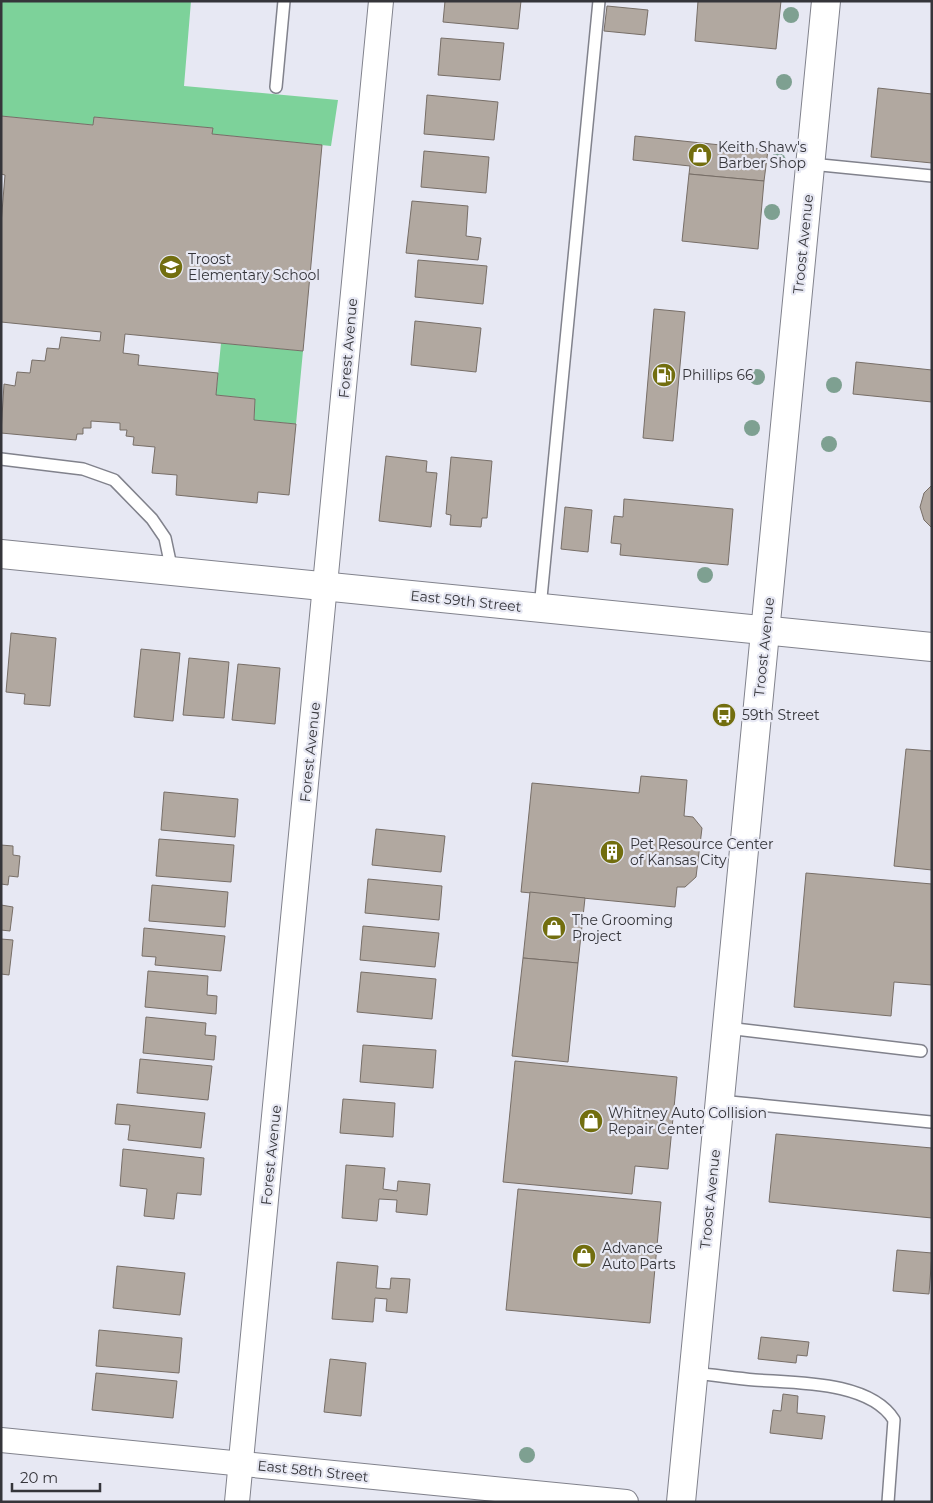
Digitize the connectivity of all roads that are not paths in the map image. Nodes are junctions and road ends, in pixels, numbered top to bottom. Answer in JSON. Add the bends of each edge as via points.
{"nodes":[{"id":1,"x":284,"y":1,"type":"edge"},
{"id":2,"x":381,"y":1,"type":"edge"},
{"id":3,"x":599,"y":1,"type":"edge"},
{"id":4,"x":826,"y":1,"type":"edge"},
{"id":5,"x":276,"y":87,"type":"dead end"},
{"id":6,"x":811,"y":164,"type":"junction"},
{"id":7,"x":932,"y":176,"type":"edge"},
{"id":8,"x":1,"y":459,"type":"edge"},
{"id":9,"x":1,"y":554,"type":"edge"},
{"id":10,"x":172,"y":571,"type":"junction"},
{"id":11,"x":326,"y":586,"type":"junction"},
{"id":12,"x":540,"y":608,"type":"junction"},
{"id":13,"x":765,"y":631,"type":"junction"},
{"id":14,"x":932,"y":647,"type":"edge"},
{"id":15,"x":726,"y":1028,"type":"junction"},
{"id":16,"x":921,"y":1052,"type":"dead end"},
{"id":17,"x":720,"y":1101,"type":"junction"},
{"id":18,"x":931,"y":1122,"type":"edge"},
{"id":19,"x":693,"y":1373,"type":"junction"},
{"id":20,"x":1,"y":1440,"type":"edge"},
{"id":21,"x":241,"y":1464,"type":"junction"},
{"id":22,"x":237,"y":1502,"type":"edge"},
{"id":23,"x":626,"y":1502,"type":"edge"},
{"id":24,"x":681,"y":1502,"type":"edge"},
{"id":25,"x":888,"y":1502,"type":"edge"}],
"edges":[{"from":1,"to":5,"type":"lane"},
{"from":2,"to":11,"type":"street","name":"Forest Avenue"},
{"from":3,"to":12,"type":"lane"},
{"from":4,"to":6,"type":"main road","name":"Troost Avenue"},
{"from":6,"to":7,"type":"lane"},
{"from":6,"to":13,"type":"main road","name":"Troost Avenue"},
{"from":8,"to":10,"type":"lane","via":[[83,469],[114,480],[152,519],[165,538]]},
{"from":9,"to":10,"type":"main road","name":"East 59th Street"},
{"from":10,"to":11,"type":"main road","name":"East 59th Street"},
{"from":11,"to":12,"type":"main road","name":"East 59th Street"},
{"from":11,"to":21,"type":"street","name":"Forest Avenue"},
{"from":12,"to":13,"type":"main road","name":"East 59th Street"},
{"from":13,"to":14,"type":"main road","name":"East 59th Street"},
{"from":13,"to":15,"type":"main road","name":"Troost Avenue"},
{"from":15,"to":16,"type":"lane"},
{"from":15,"to":17,"type":"main road","name":"Troost Avenue"},
{"from":17,"to":18,"type":"lane"},
{"from":17,"to":19,"type":"main road","name":"Troost Avenue"},
{"from":19,"to":24,"type":"main road","name":"Troost Avenue"},
{"from":19,"to":25,"type":"lane","via":[[840,1388],[875,1401],[888,1410],[894,1420]]},
{"from":20,"to":21,"type":"street","name":"East 58th Street"},
{"from":21,"to":22,"type":"street","name":"Forest Avenue"},
{"from":21,"to":23,"type":"street","name":"East 58th Street"}]}
